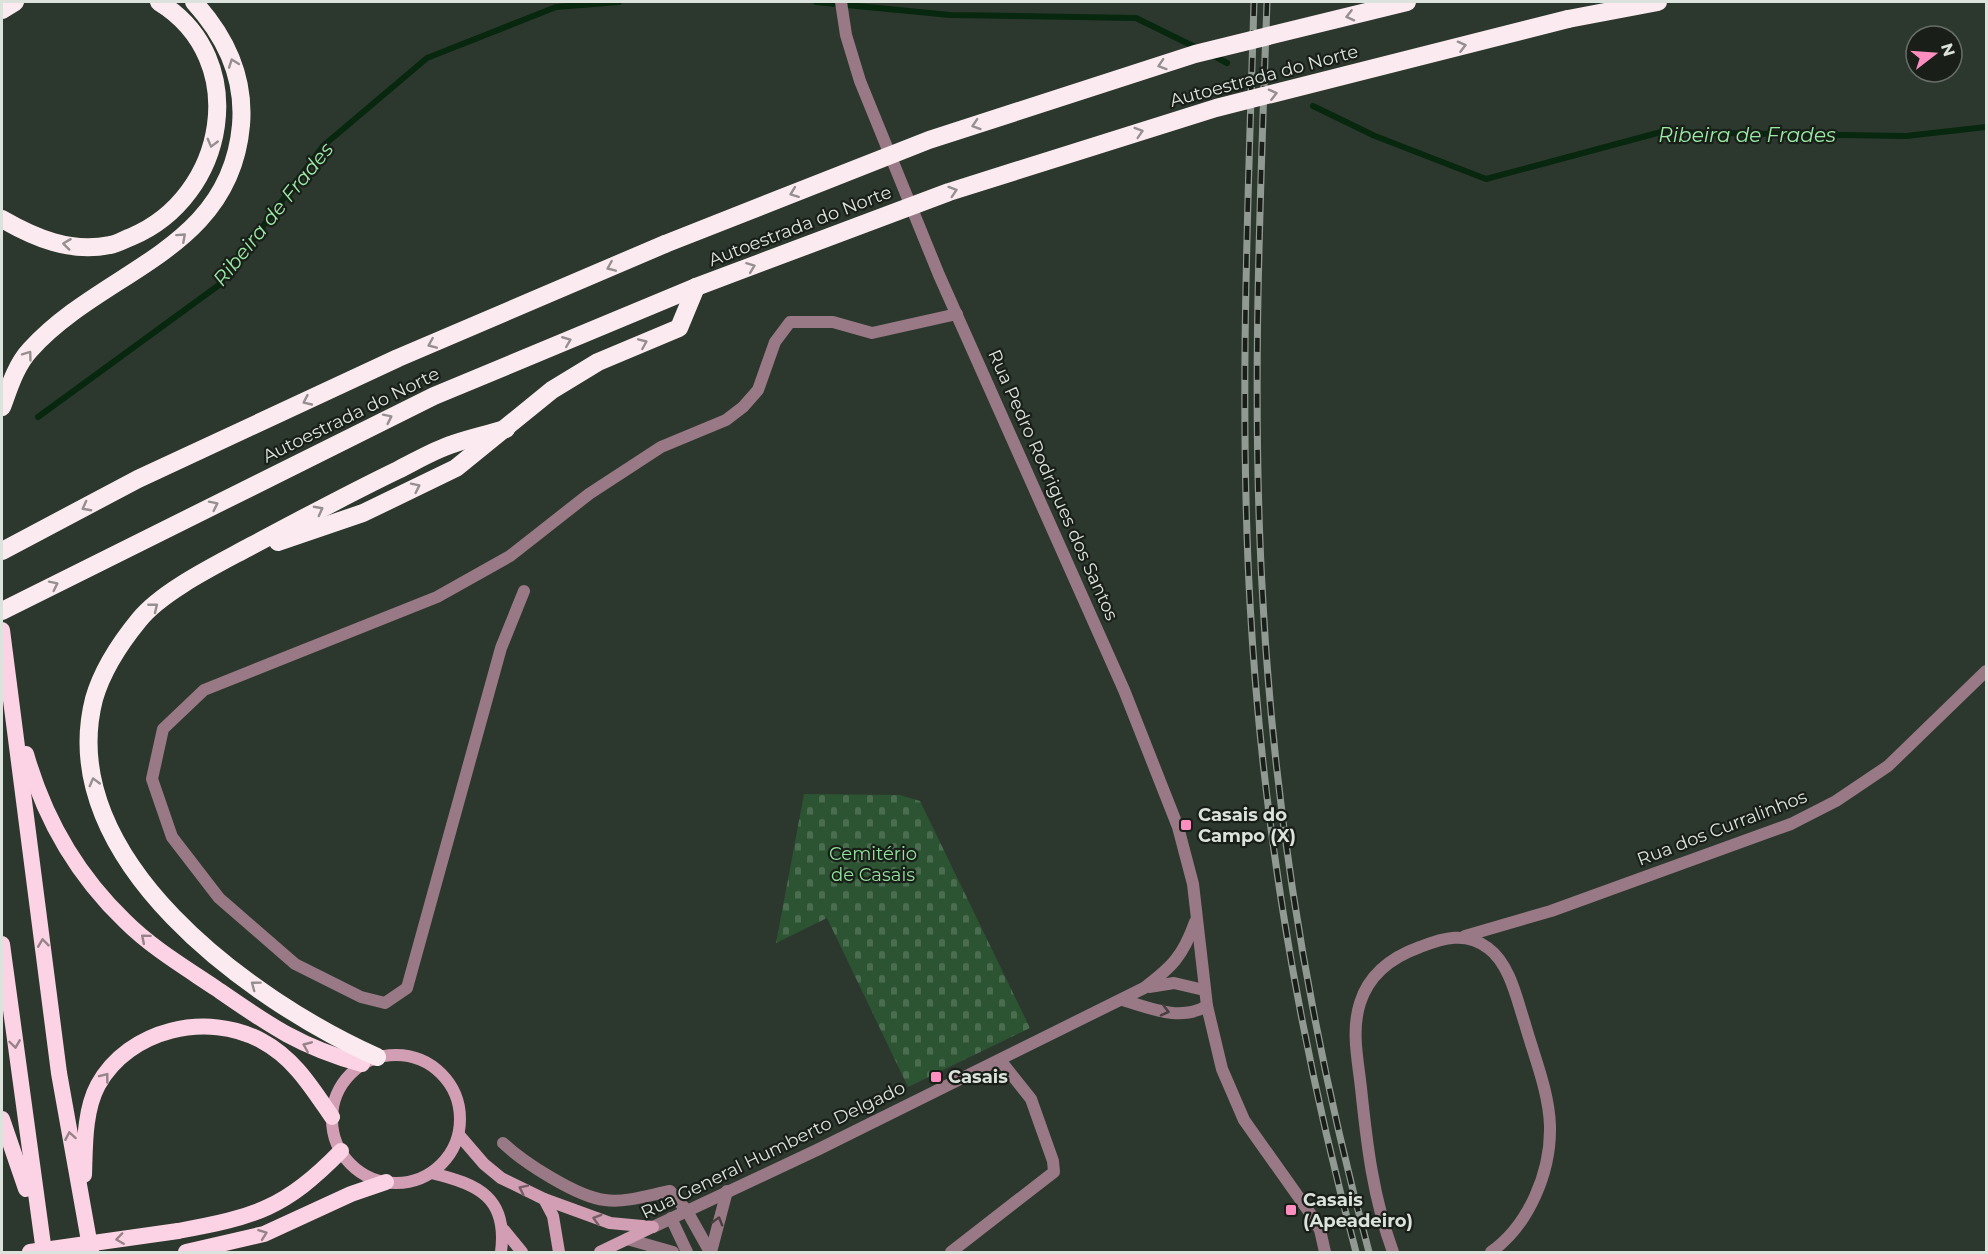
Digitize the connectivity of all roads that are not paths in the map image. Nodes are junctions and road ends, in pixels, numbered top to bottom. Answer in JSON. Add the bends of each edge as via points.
{"nodes":[{"id":1,"x":15,"y":2,"type":"edge"},
{"id":2,"x":159,"y":2,"type":"edge"},
{"id":3,"x":194,"y":2,"type":"edge"},
{"id":4,"x":841,"y":2,"type":"edge"},
{"id":5,"x":1407,"y":2,"type":"edge"},
{"id":6,"x":1658,"y":2,"type":"edge"},
{"id":7,"x":2,"y":10,"type":"edge"},
{"id":8,"x":2,"y":219,"type":"edge"},
{"id":9,"x":696,"y":287,"type":"junction"},
{"id":10,"x":957,"y":314,"type":"junction"},
{"id":11,"x":2,"y":407,"type":"edge"},
{"id":12,"x":2,"y":551,"type":"edge"},
{"id":13,"x":524,"y":591,"type":"dead end"},
{"id":14,"x":2,"y":611,"type":"edge"},
{"id":15,"x":2,"y":630,"type":"edge"},
{"id":16,"x":1986,"y":671,"type":"edge"},
{"id":17,"x":12,"y":707,"type":"junction"},
{"id":18,"x":1196,"y":918,"type":"junction"},
{"id":19,"x":1465,"y":936,"type":"junction"},
{"id":20,"x":2,"y":944,"type":"edge"},
{"id":21,"x":1144,"y":988,"type":"junction"},
{"id":22,"x":1204,"y":990,"type":"junction"},
{"id":23,"x":1122,"y":1000,"type":"junction"},
{"id":24,"x":1207,"y":1006,"type":"junction"},
{"id":25,"x":370,"y":1060,"type":"junction"},
{"id":26,"x":1000,"y":1060,"type":"junction"},
{"id":27,"x":332,"y":1117,"type":"junction"},
{"id":28,"x":2,"y":1119,"type":"edge"},
{"id":29,"x":459,"y":1135,"type":"junction"},
{"id":30,"x":502,"y":1143,"type":"dead end"},
{"id":31,"x":341,"y":1151,"type":"junction"},
{"id":32,"x":431,"y":1173,"type":"junction"},
{"id":33,"x":386,"y":1182,"type":"junction"},
{"id":34,"x":727,"y":1191,"type":"junction"},
{"id":35,"x":544,"y":1199,"type":"junction"},
{"id":36,"x":687,"y":1210,"type":"junction"},
{"id":37,"x":83,"y":1215,"type":"junction"},
{"id":38,"x":671,"y":1218,"type":"junction"},
{"id":39,"x":38,"y":1223,"type":"junction"},
{"id":40,"x":653,"y":1227,"type":"junction"},
{"id":41,"x":504,"y":1230,"type":"junction"},
{"id":42,"x":627,"y":1239,"type":"junction"},
{"id":43,"x":30,"y":1252,"type":"edge"},
{"id":44,"x":44,"y":1252,"type":"edge"},
{"id":45,"x":91,"y":1252,"type":"edge"},
{"id":46,"x":186,"y":1252,"type":"edge"},
{"id":47,"x":501,"y":1252,"type":"edge"},
{"id":48,"x":522,"y":1252,"type":"edge"},
{"id":49,"x":559,"y":1252,"type":"edge"},
{"id":50,"x":600,"y":1252,"type":"edge"},
{"id":51,"x":673,"y":1252,"type":"edge"},
{"id":52,"x":687,"y":1252,"type":"edge"},
{"id":53,"x":710,"y":1252,"type":"edge"},
{"id":54,"x":951,"y":1252,"type":"edge"},
{"id":55,"x":1325,"y":1252,"type":"edge"},
{"id":56,"x":1393,"y":1252,"type":"edge"},
{"id":57,"x":1491,"y":1252,"type":"edge"}],
"edges":[{"from":1,"to":7,"type":"highway"},
{"from":2,"to":8,"type":"highway","one_way":true,"via":[[198,36],[213,68],[219,105],[213,145],[199,178],[179,206],[148,230],[110,245],[71,246],[36,239]]},
{"from":11,"to":3,"type":"highway","one_way":true,"via":[[29,352],[53,327],[165,252],[199,222],[225,187],[239,150],[243,105],[234,64],[214,24]]},
{"from":4,"to":10,"type":"street","name":"Rua Pedro Rodrigues dos Santos","via":[[860,81]]},
{"from":5,"to":12,"type":"highway","name":"Autoestrada do Norte","one_way":true,"bridge":true,"via":[[1195,54],[995,119],[664,244],[398,358],[138,479]]},
{"from":9,"to":6,"type":"highway","name":"Autoestrada do Norte","one_way":true,"bridge":true,"via":[[949,192],[1216,108],[1568,20]]},
{"from":14,"to":9,"type":"highway","name":"Autoestrada do Norte","one_way":true,"via":[[434,396]]},
{"from":25,"to":9,"type":"highway","one_way":true,"via":[[260,988],[200,943],[163,907],[126,858],[108,825],[92,777],[88,737],[95,697],[111,661],[140,618],[178,588],[231,557],[363,513],[456,468],[552,390],[598,362],[678,327]]},
{"from":10,"to":13,"type":"street","via":[[872,333],[833,322],[790,322],[775,342],[758,390],[726,420],[661,447],[589,494],[510,556],[437,597],[204,690],[163,729],[152,779],[172,837],[219,898],[295,964],[361,997],[385,1003],[407,988],[501,648]]},
{"from":10,"to":18,"type":"street","name":"Rua Pedro Rodrigues dos Santos","via":[[1124,690],[1180,836],[1193,884]]},
{"from":15,"to":17,"type":"highway"},
{"from":16,"to":19,"type":"street","name":"Rua dos Curralinhos","via":[[1888,766],[1836,801],[1791,824],[1551,911]]},
{"from":25,"to":17,"type":"highway","one_way":true,"via":[[325,1054],[296,1041],[160,950],[126,922],[69,853],[49,816]]},
{"from":37,"to":17,"type":"highway","one_way":true,"via":[[59,1073]]},
{"from":18,"to":21,"type":"street","name":"Rua General Humberto Delgado","via":[[1179,957],[1170,969]]},
{"from":18,"to":22,"type":"street","name":"Rua Pedro Rodrigues dos Santos"},
{"from":19,"to":56,"type":"street","name":"Rua dos Curralinhos","via":[[1397,955],[1373,977],[1360,1002],[1354,1030],[1370,1174]]},
{"from":19,"to":57,"type":"street","via":[[1489,948],[1504,967],[1541,1082],[1550,1125],[1536,1194],[1521,1222]]},
{"from":20,"to":39,"type":"highway","one_way":true},
{"from":21,"to":22,"type":"street","via":[[1174,983]]},
{"from":21,"to":23,"type":"street","name":"Rua General Humberto Delgado"},
{"from":22,"to":24,"type":"street","name":"Rua Pedro Rodrigues dos Santos"},
{"from":23,"to":24,"type":"street","one_way":true,"via":[[1171,1014],[1191,1014]]},
{"from":23,"to":26,"type":"street","name":"Rua General Humberto Delgado"},
{"from":24,"to":55,"type":"street","name":"Rua Pedro Rodrigues dos Santos","via":[[1231,1094],[1244,1120],[1312,1216]]},
{"from":25,"to":27,"type":"main road","via":[[346,1078],[336,1096]]},
{"from":25,"to":29,"type":"main road","via":[[397,1054],[416,1057],[433,1066],[457,1096],[461,1115]]},
{"from":26,"to":34,"type":"street","name":"Rua General Humberto Delgado"},
{"from":26,"to":54,"type":"street","via":[[1030,1099],[1054,1172]]},
{"from":27,"to":31,"type":"main road"},
{"from":37,"to":27,"type":"highway","one_way":true,"via":[[84,1149],[98,1086],[139,1043],[171,1029],[205,1026],[236,1031],[261,1041],[289,1060]]},
{"from":28,"to":39,"type":"highway"},
{"from":29,"to":32,"type":"main road","via":[[453,1150]]},
{"from":35,"to":29,"type":"main road","one_way":true,"via":[[501,1178]]},
{"from":30,"to":36,"type":"street","via":[[522,1161],[588,1195],[620,1200],[670,1191]]},
{"from":31,"to":33,"type":"main road","via":[[352,1166]]},
{"from":31,"to":43,"type":"highway","one_way":true,"bridge":true,"via":[[312,1180],[280,1203],[221,1223]]},
{"from":32,"to":33,"type":"main road","via":[[416,1180]]},
{"from":32,"to":41,"type":"main road","via":[[481,1191],[500,1214]]},
{"from":46,"to":33,"type":"highway","one_way":true,"via":[[264,1234]]},
{"from":34,"to":36,"type":"street","name":"Rua General Humberto Delgado"},
{"from":53,"to":34,"type":"street","one_way":true},
{"from":40,"to":35,"type":"main road","one_way":true,"via":[[609,1223]]},
{"from":35,"to":49,"type":"main road","via":[[553,1216]]},
{"from":36,"to":38,"type":"street","name":"Rua General Humberto Delgado"},
{"from":36,"to":53,"type":"street"},
{"from":37,"to":45,"type":"highway"},
{"from":38,"to":40,"type":"street","name":"Rua General Humberto Delgado"},
{"from":38,"to":52,"type":"street"},
{"from":39,"to":44,"type":"highway"},
{"from":40,"to":42,"type":"main road","name":"Rua General Humberto Delgado"},
{"from":41,"to":47,"type":"main road"},
{"from":41,"to":48,"type":"main road"},
{"from":42,"to":50,"type":"main road","name":"Rua General Humberto Delgado"},
{"from":42,"to":51,"type":"street"}]}
